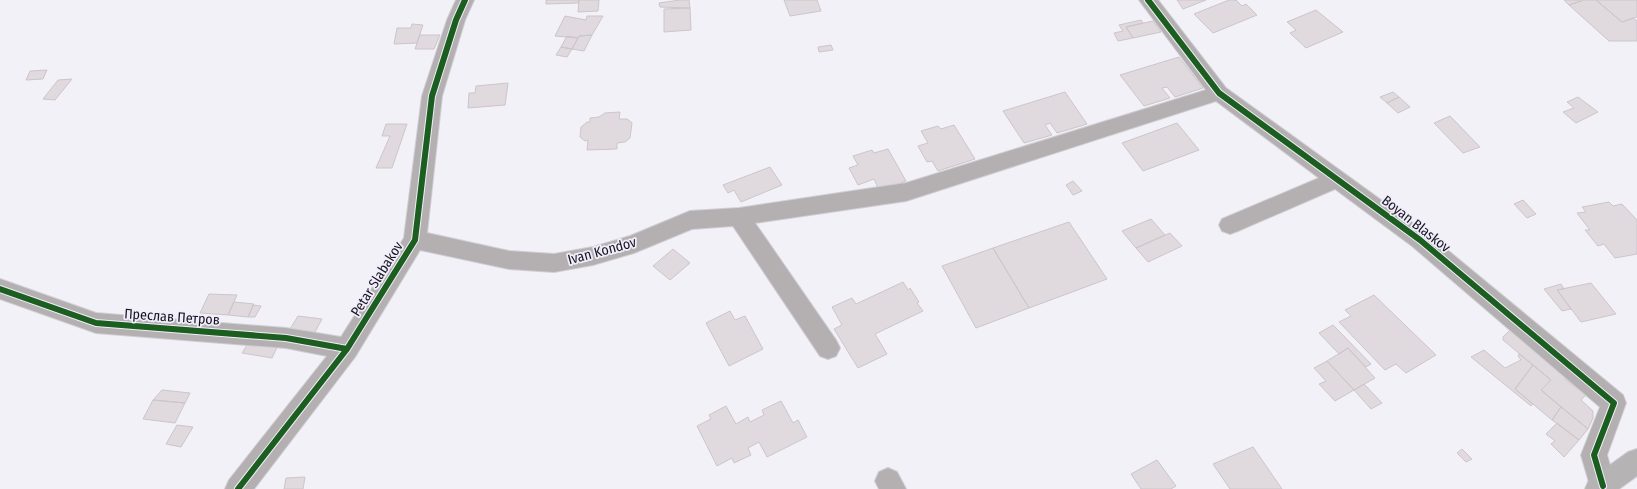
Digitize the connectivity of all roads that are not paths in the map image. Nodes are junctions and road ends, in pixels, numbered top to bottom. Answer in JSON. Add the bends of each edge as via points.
{"nodes":[{"id":1,"x":465,"y":0,"type":"edge"},
{"id":2,"x":1148,"y":0,"type":"edge"},
{"id":3,"x":1218,"y":93,"type":"junction"},
{"id":4,"x":1336,"y":179,"type":"junction"},
{"id":5,"x":740,"y":217,"type":"junction"},
{"id":6,"x":1230,"y":225,"type":"dead end"},
{"id":7,"x":415,"y":240,"type":"junction"},
{"id":8,"x":0,"y":289,"type":"edge"},
{"id":9,"x":828,"y":348,"type":"dead end"},
{"id":10,"x":347,"y":349,"type":"junction"},
{"id":11,"x":1637,"y":461,"type":"edge"},
{"id":12,"x":1600,"y":488,"type":"edge"},
{"id":13,"x":238,"y":489,"type":"edge"}],
"edges":[{"from":1,"to":7,"type":"street","name":"Petar Slabakov","via":[[456,20],[432,96]]},
{"from":2,"to":3,"type":"street","name":"Boyan Blaskov"},
{"from":3,"to":4,"type":"street","name":"Boyan Blaskov"},
{"from":3,"to":5,"type":"street","name":"Ivan Kondov","via":[[906,192]]},
{"from":4,"to":6,"type":"street"},
{"from":4,"to":12,"type":"street","name":"Boyan Blaskov","via":[[1420,240],[1614,403],[1594,454]]},
{"from":5,"to":7,"type":"street","name":"Ivan Kondov","via":[[690,220],[634,244],[593,256],[554,263],[509,260]]},
{"from":5,"to":9,"type":"street"},
{"from":7,"to":10,"type":"street","name":"Petar Slabakov"},
{"from":8,"to":10,"type":"street","name":"Преслав Петров","via":[[96,324],[286,338]]},
{"from":10,"to":13,"type":"street","name":"Petar Slabakov"},
{"from":11,"to":12,"type":"main road"}]}
